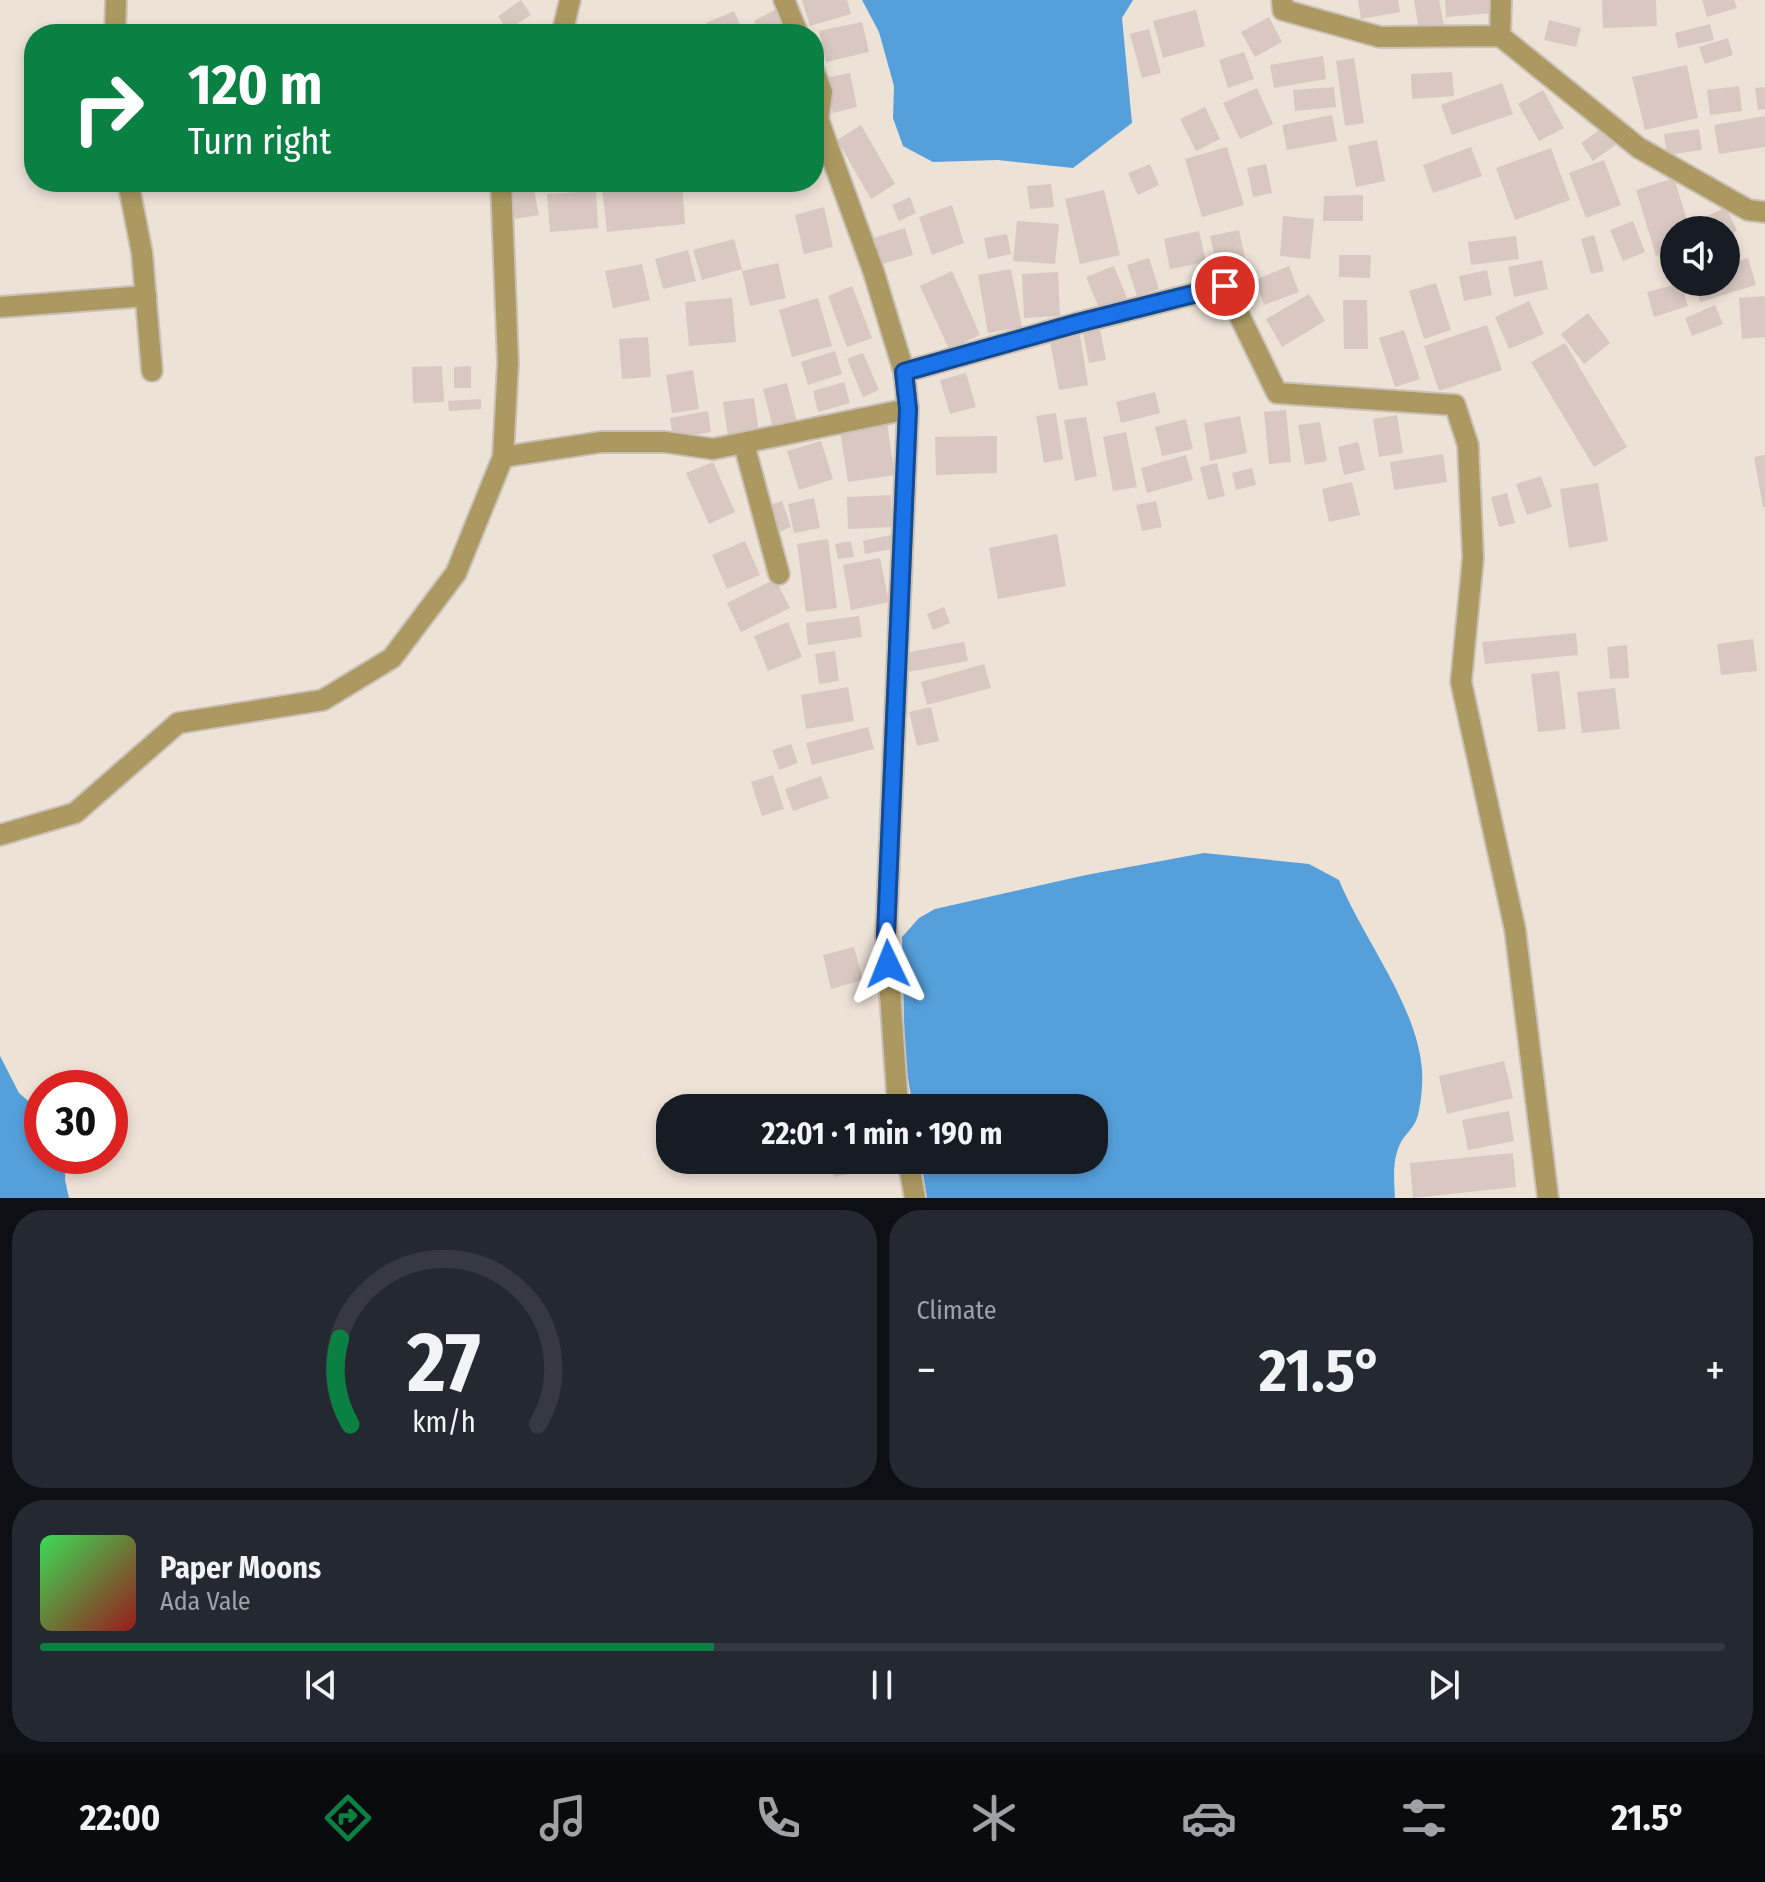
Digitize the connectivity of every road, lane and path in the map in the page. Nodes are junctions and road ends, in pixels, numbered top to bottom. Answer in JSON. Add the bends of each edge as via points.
{"nodes":[{"id":1,"x":116,"y":0,"type":"edge"},
{"id":2,"x":570,"y":0,"type":"edge"},
{"id":3,"x":784,"y":0,"type":"edge"},
{"id":4,"x":1282,"y":0,"type":"edge"},
{"id":5,"x":1501,"y":0,"type":"edge"},
{"id":6,"x":115,"y":24,"type":"edge"},
{"id":7,"x":564,"y":24,"type":"edge"},
{"id":8,"x":794,"y":24,"type":"edge"},
{"id":9,"x":1500,"y":36,"type":"junction"},
{"id":10,"x":824,"y":135,"type":"edge"},
{"id":11,"x":130,"y":192,"type":"edge"},
{"id":12,"x":501,"y":192,"type":"edge"},
{"id":13,"x":1765,"y":212,"type":"edge"},
{"id":14,"x":146,"y":296,"type":"junction"},
{"id":15,"x":0,"y":307,"type":"edge"},
{"id":16,"x":152,"y":371,"type":"dead end"},
{"id":17,"x":904,"y":372,"type":"junction"},
{"id":18,"x":908,"y":409,"type":"junction"},
{"id":19,"x":744,"y":444,"type":"junction"},
{"id":20,"x":503,"y":457,"type":"junction"},
{"id":21,"x":779,"y":574,"type":"dead end"},
{"id":22,"x":0,"y":835,"type":"edge"},
{"id":23,"x":897,"y":1094,"type":"edge"},
{"id":24,"x":911,"y":1174,"type":"edge"},
{"id":25,"x":915,"y":1198,"type":"edge"},
{"id":26,"x":1548,"y":1198,"type":"edge"}],
"edges":[{"from":1,"to":6,"type":"street"},
{"from":2,"to":7,"type":"street"},
{"from":3,"to":8,"type":"street"},
{"from":4,"to":9,"type":"street","via":[[1283,10],[1380,37]]},
{"from":5,"to":9,"type":"street"},
{"from":9,"to":13,"type":"street","via":[[1639,148],[1748,210]]},
{"from":10,"to":17,"type":"street"},
{"from":11,"to":14,"type":"street"},
{"from":12,"to":20,"type":"street","via":[[508,363]]},
{"from":14,"to":15,"type":"street"},
{"from":14,"to":16,"type":"street"},
{"from":17,"to":18,"type":"street"},
{"from":17,"to":26,"type":"street","via":[[1225,286],[1277,393],[1455,405],[1468,445],[1473,558],[1461,682],[1515,929]]},
{"from":18,"to":19,"type":"street"},
{"from":18,"to":23,"type":"street","via":[[886,935]]},
{"from":19,"to":20,"type":"street","via":[[713,449],[601,442]]},
{"from":19,"to":21,"type":"street"},
{"from":20,"to":22,"type":"street","via":[[456,573],[392,658],[323,700],[178,723],[75,813]]},
{"from":24,"to":25,"type":"street"}]}
